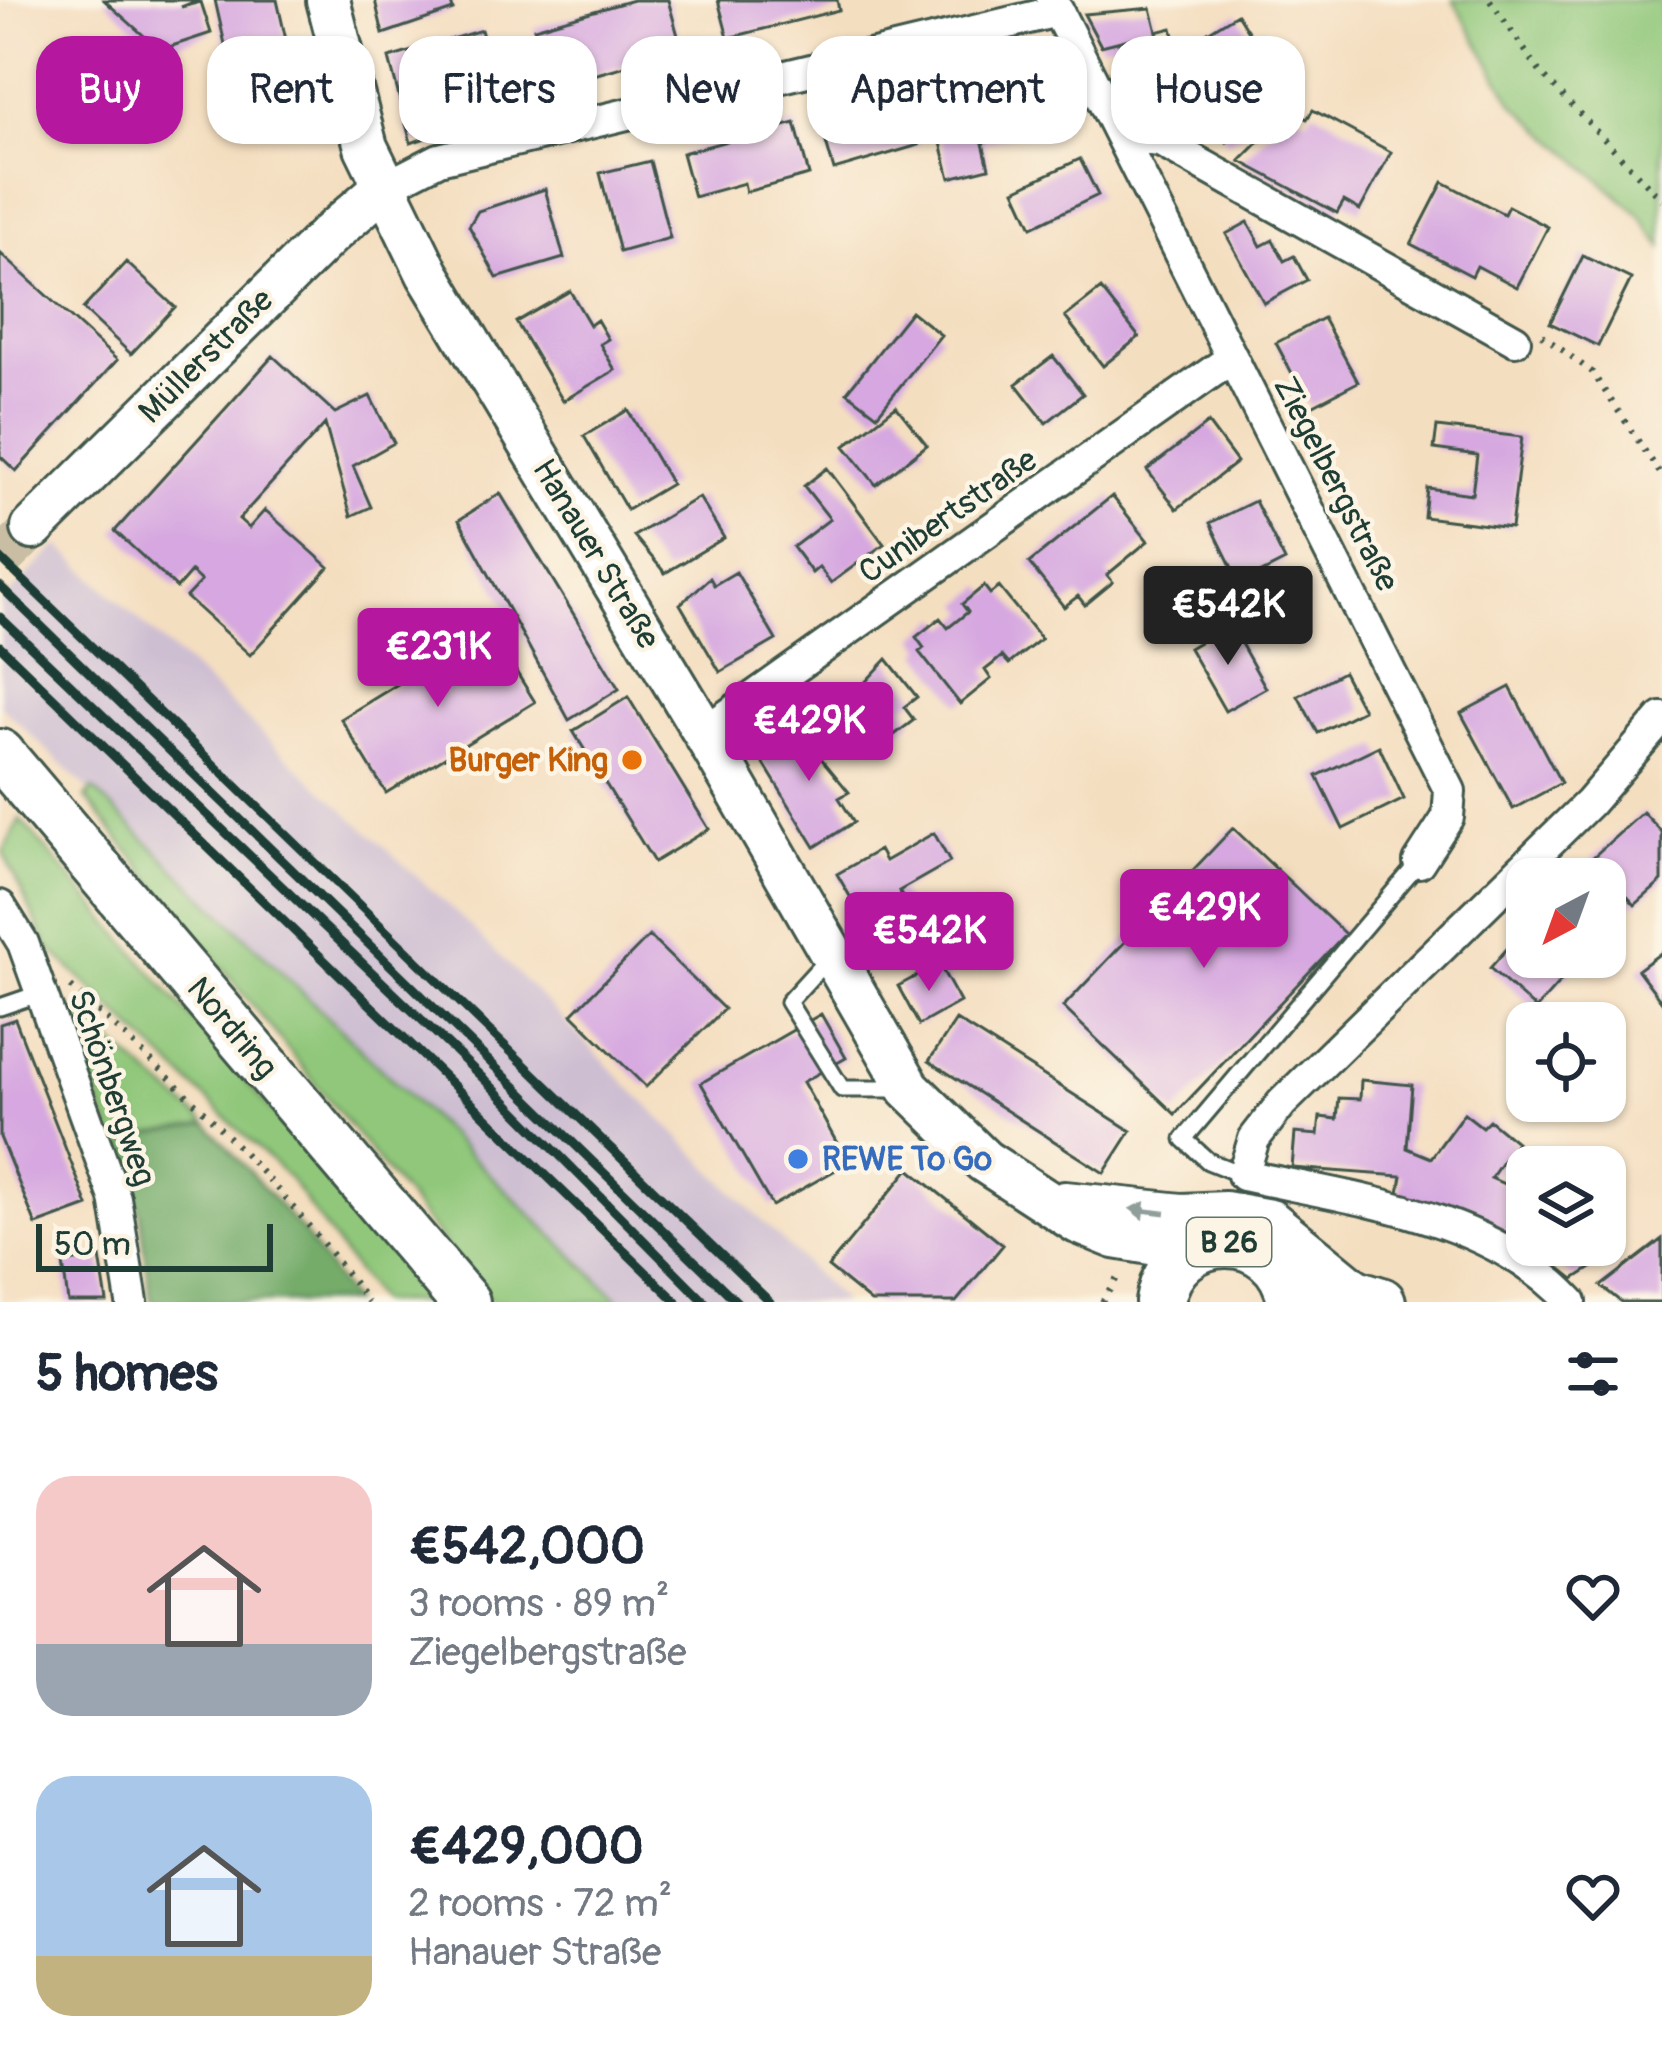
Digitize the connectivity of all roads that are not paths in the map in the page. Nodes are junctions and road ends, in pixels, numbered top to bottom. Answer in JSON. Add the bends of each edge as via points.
{"nodes":[{"id":1,"x":328,"y":0,"type":"edge"},
{"id":2,"x":1055,"y":5,"type":"edge"},
{"id":3,"x":1111,"y":115,"type":"edge"},
{"id":4,"x":1125,"y":144,"type":"edge"},
{"id":5,"x":1165,"y":144,"type":"edge"},
{"id":6,"x":383,"y":188,"type":"junction"},
{"id":7,"x":1515,"y":340,"type":"dead end"},
{"id":8,"x":1232,"y":358,"type":"junction"},
{"id":9,"x":33,"y":528,"type":"tunnel mouth"},
{"id":10,"x":1662,"y":718,"type":"edge"},
{"id":11,"x":704,"y":732,"type":"junction"},
{"id":12,"x":0,"y":754,"type":"edge"},
{"id":13,"x":1419,"y":862,"type":"joint"},
{"id":14,"x":0,"y":906,"type":"edge"},
{"id":15,"x":832,"y":954,"type":"junction"},
{"id":16,"x":41,"y":993,"type":"junction"},
{"id":17,"x":0,"y":1007,"type":"edge"},
{"id":18,"x":909,"y":1088,"type":"junction"},
{"id":19,"x":1243,"y":1175,"type":"junction"},
{"id":20,"x":1040,"y":1200,"type":"junction"},
{"id":21,"x":1078,"y":1222,"type":"junction"},
{"id":22,"x":1192,"y":1250,"type":"junction"},
{"id":23,"x":1287,"y":1286,"type":"edge"},
{"id":24,"x":1160,"y":1299,"type":"edge"},
{"id":25,"x":1372,"y":1299,"type":"edge"},
{"id":26,"x":132,"y":1302,"type":"edge"},
{"id":27,"x":464,"y":1302,"type":"edge"},
{"id":28,"x":1571,"y":1302,"type":"edge"}],
"edges":[{"from":1,"to":6,"type":"main road","name":"Hanauer Straße","number":"B 26","via":[[354,113]]},
{"from":2,"to":3,"type":"street","name":"Ziegelbergstraße"},
{"from":2,"to":6,"type":"street","via":[[439,158]]},
{"from":4,"to":8,"type":"street","name":"Ziegelbergstraße"},
{"from":5,"to":7,"type":"street"},
{"from":6,"to":9,"type":"main road","name":"Müllerstraße"},
{"from":6,"to":11,"type":"main road","name":"Hanauer Straße","number":"B 26"},
{"from":8,"to":11,"type":"street","name":"Cunibertstraße"},
{"from":8,"to":13,"type":"street","name":"Ziegelbergstraße","via":[[1450,791],[1448,817]]},
{"from":10,"to":19,"type":"street","via":[[1589,803],[1282,1103],[1255,1138]]},
{"from":11,"to":15,"type":"main road","name":"Hanauer Straße","number":"B 26"},
{"from":12,"to":27,"type":"main road","name":"Nordring"},
{"from":13,"to":19,"type":"lane","via":[[1184,1139],[1208,1161]]},
{"from":14,"to":16,"type":"street","name":"Schönbergweg"},
{"from":15,"to":18,"type":"main road","name":"Hanauer Straße","number":"B 26"},
{"from":15,"to":18,"type":"lane","via":[[788,1002],[842,1089]]},
{"from":16,"to":17,"type":"lane"},
{"from":16,"to":26,"type":"street","name":"Schönbergweg","via":[[115,1198]]},
{"from":18,"to":20,"type":"main road","name":"Hanauer Straße","number":"B 26","via":[[964,1145]]},
{"from":19,"to":28,"type":"street","via":[[1458,1229]]},
{"from":20,"to":21,"type":"main road","name":"Hanauer Straße","number":"B 26"},
{"from":25,"to":20,"type":"main road","number":"B 26","one_way":true,"via":[[1270,1222]]},
{"from":21,"to":22,"type":"main road","name":"Hanauer Straße","number":"B 26"},
{"from":21,"to":24,"type":"main road","name":"Hanauer Straße","number":"B 26"},
{"from":22,"to":23,"type":"main road","number":"B 26","via":[[1241,1243]]},
{"from":22,"to":24,"type":"main road","number":"B 26"},
{"from":23,"to":25,"type":"main road","number":"B 26"}]}
